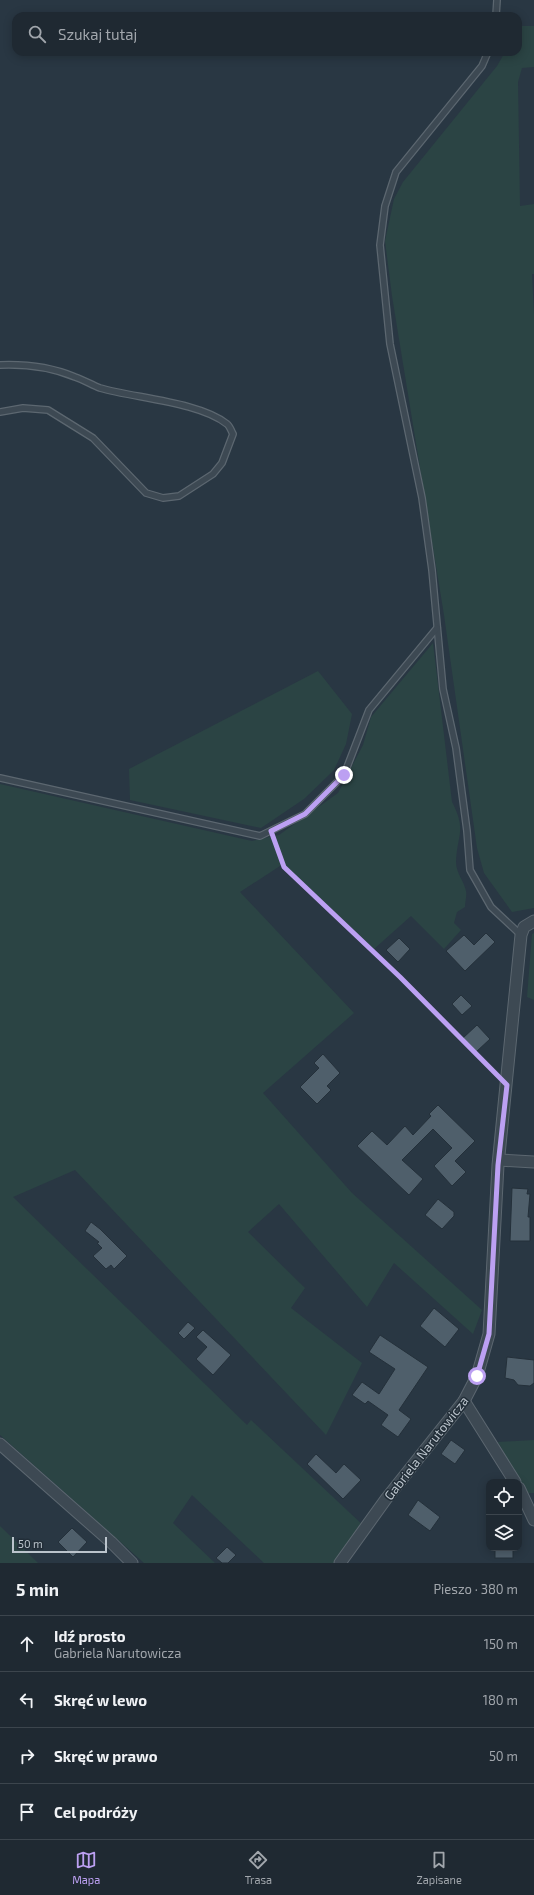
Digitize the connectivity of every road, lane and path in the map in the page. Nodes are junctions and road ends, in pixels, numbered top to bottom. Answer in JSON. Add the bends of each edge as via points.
{"nodes":[{"id":1,"x":497,"y":0,"type":"edge"},
{"id":2,"x":496,"y":12,"type":"edge"},
{"id":3,"x":486,"y":56,"type":"edge"},
{"id":4,"x":0,"y":365,"type":"edge"},
{"id":5,"x":0,"y":412,"type":"edge"},
{"id":6,"x":437,"y":628,"type":"junction"},
{"id":7,"x":0,"y":778,"type":"edge"},
{"id":8,"x":271,"y":831,"type":"junction"},
{"id":9,"x":534,"y":922,"type":"edge"},
{"id":10,"x":521,"y":935,"type":"junction"},
{"id":11,"x":507,"y":1085,"type":"junction"},
{"id":12,"x":499,"y":1160,"type":"junction"},
{"id":13,"x":534,"y":1162,"type":"edge"},
{"id":14,"x":464,"y":1401,"type":"junction"},
{"id":15,"x":0,"y":1444,"type":"edge"},
{"id":16,"x":513,"y":1479,"type":"edge"},
{"id":17,"x":522,"y":1494,"type":"edge"},
{"id":18,"x":534,"y":1520,"type":"edge"},
{"id":19,"x":132,"y":1563,"type":"edge"},
{"id":20,"x":340,"y":1563,"type":"edge"}],
"edges":[{"from":1,"to":2,"type":"lane"},
{"from":3,"to":6,"type":"lane","via":[[482,66],[396,172],[385,206],[380,245],[390,344],[422,498]]},
{"from":4,"to":5,"type":"lane","via":[[15,364],[48,369],[75,376],[100,388],[190,408],[215,417],[228,425],[233,434],[222,463],[212,474],[178,496],[163,498],[146,493],[93,438],[48,410],[22,408]]},
{"from":6,"to":8,"type":"lane","via":[[368,710],[344,775],[305,814]]},
{"from":6,"to":10,"type":"lane","via":[[443,689],[456,748],[470,870],[491,907]]},
{"from":7,"to":8,"type":"lane","via":[[260,836]]},
{"from":8,"to":11,"type":"path","via":[[284,867],[400,977]]},
{"from":9,"to":10,"type":"street","via":[[524,927]]},
{"from":10,"to":11,"type":"street","name":"Gabriela Narutowicza"},
{"from":11,"to":12,"type":"street","name":"Gabriela Narutowicza"},
{"from":12,"to":13,"type":"street"},
{"from":12,"to":14,"type":"street","name":"Gabriela Narutowicza","via":[[489,1334],[477,1376]]},
{"from":14,"to":16,"type":"street"},
{"from":14,"to":20,"type":"street","name":"Gabriela Narutowicza"},
{"from":15,"to":19,"type":"street"},
{"from":17,"to":18,"type":"street"}]}
